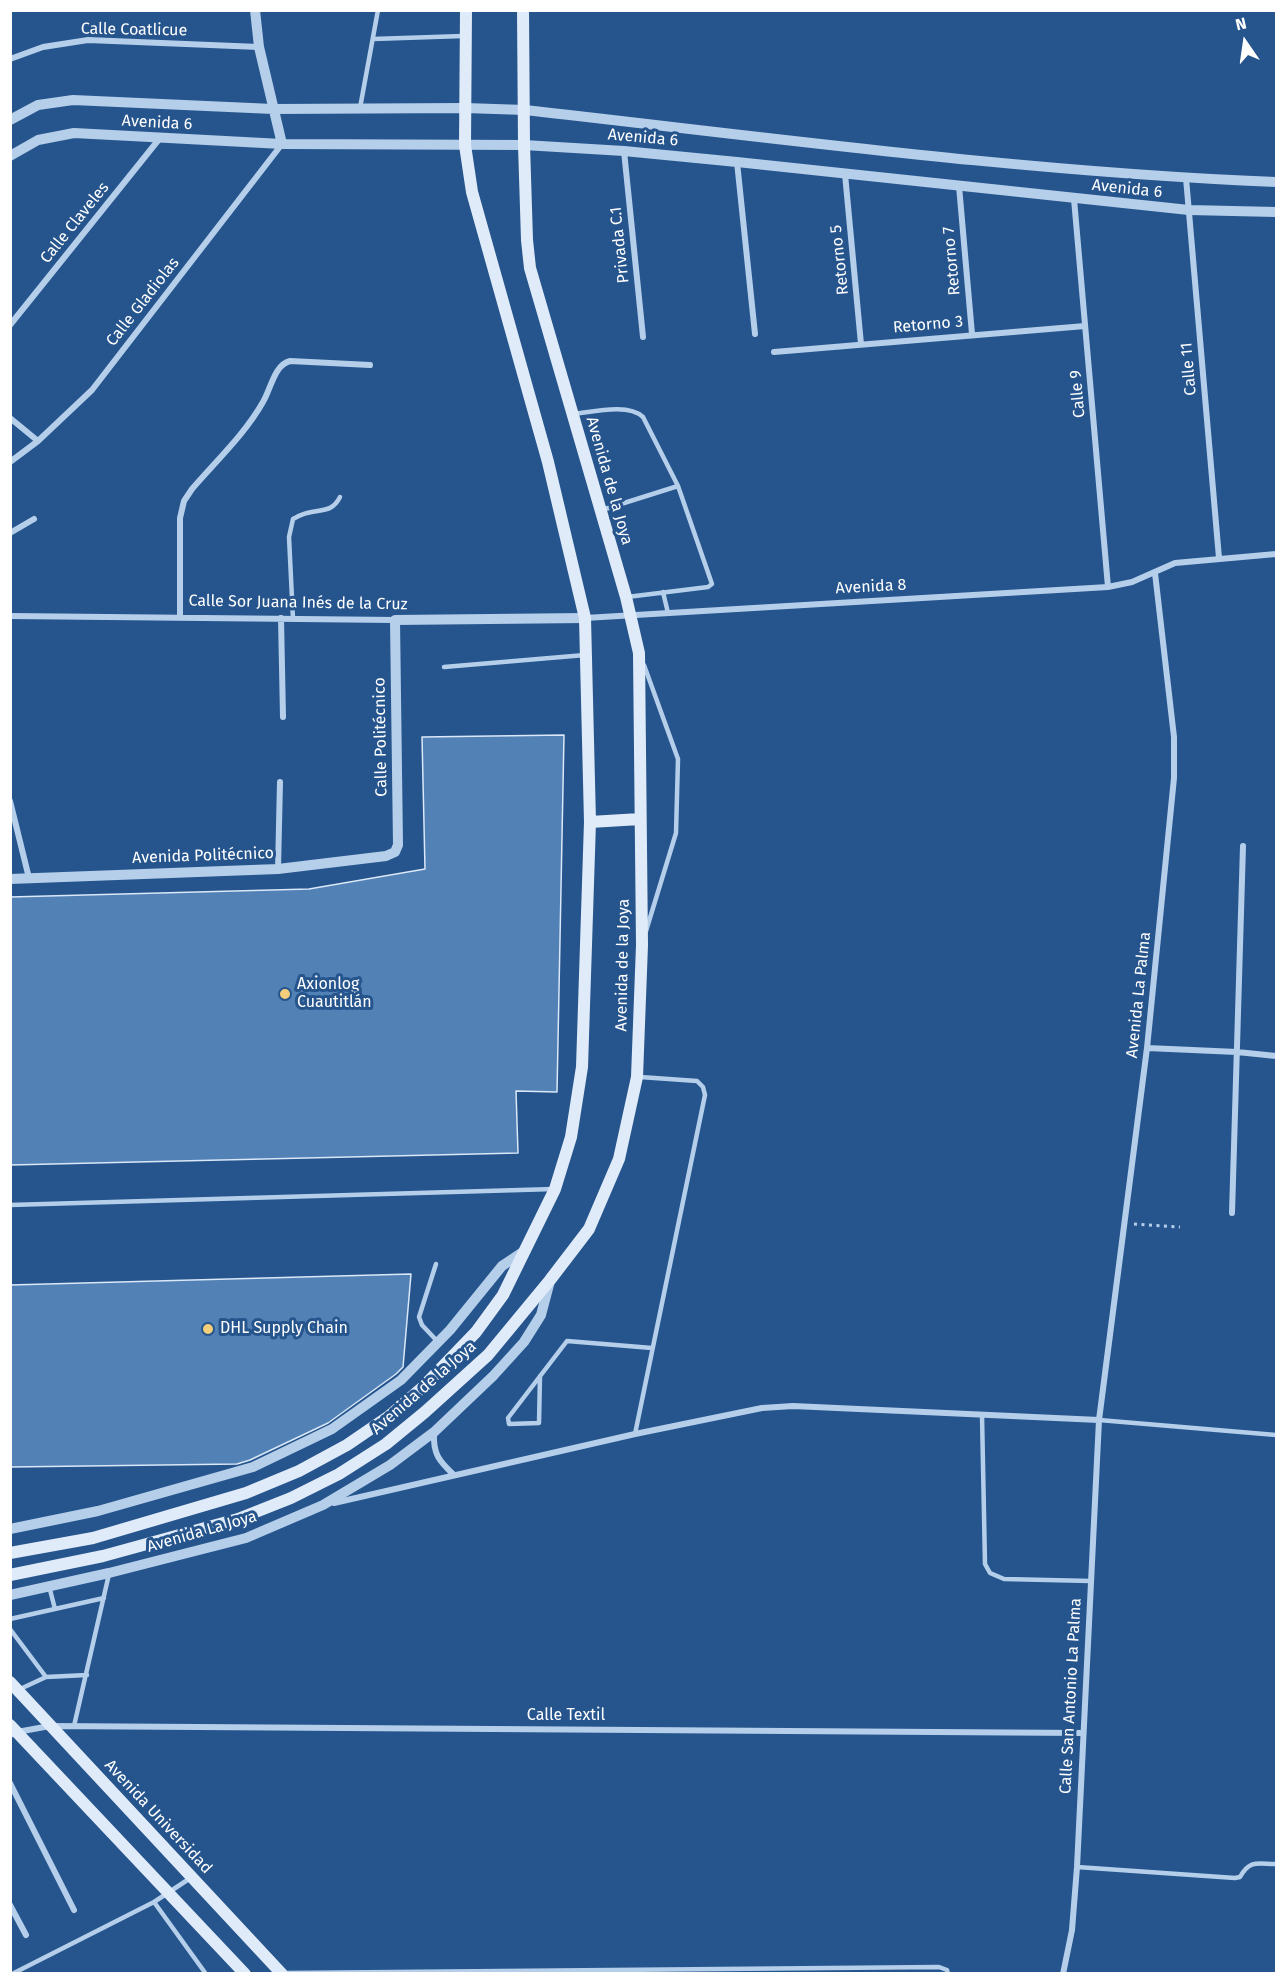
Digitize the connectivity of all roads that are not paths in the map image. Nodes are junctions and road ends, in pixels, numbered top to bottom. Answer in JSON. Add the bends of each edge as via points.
{"nodes":[{"id":1,"x":255,"y":10,"type":"edge"},
{"id":2,"x":378,"y":10,"type":"edge"},
{"id":3,"x":466,"y":10,"type":"edge"},
{"id":4,"x":523,"y":10,"type":"edge"},
{"id":5,"x":465,"y":36,"type":"junction"},
{"id":6,"x":373,"y":39,"type":"junction"},
{"id":7,"x":259,"y":47,"type":"junction"},
{"id":8,"x":10,"y":59,"type":"edge"},
{"id":9,"x":360,"y":108,"type":"junction"},
{"id":10,"x":465,"y":108,"type":"junction"},
{"id":11,"x":273,"y":109,"type":"junction"},
{"id":12,"x":525,"y":110,"type":"junction"},
{"id":13,"x":10,"y":120,"type":"edge"},
{"id":14,"x":161,"y":138,"type":"junction"},
{"id":15,"x":282,"y":144,"type":"junction"},
{"id":16,"x":465,"y":145,"type":"junction"},
{"id":17,"x":524,"y":145,"type":"junction"},
{"id":18,"x":624,"y":151,"type":"junction"},
{"id":19,"x":10,"y":156,"type":"edge"},
{"id":20,"x":737,"y":162,"type":"junction"},
{"id":21,"x":845,"y":174,"type":"junction"},
{"id":22,"x":1186,"y":178,"type":"junction"},
{"id":23,"x":1276,"y":182,"type":"edge"},
{"id":24,"x":959,"y":186,"type":"junction"},
{"id":25,"x":1074,"y":199,"type":"junction"},
{"id":26,"x":1189,"y":210,"type":"junction"},
{"id":27,"x":1276,"y":212,"type":"edge"},
{"id":28,"x":10,"y":325,"type":"edge"},
{"id":29,"x":1085,"y":326,"type":"junction"},
{"id":30,"x":755,"y":334,"type":"dead end"},
{"id":31,"x":972,"y":334,"type":"junction"},
{"id":32,"x":643,"y":337,"type":"dead end"},
{"id":33,"x":861,"y":344,"type":"junction"},
{"id":34,"x":774,"y":352,"type":"dead end"},
{"id":35,"x":370,"y":365,"type":"dead end"},
{"id":36,"x":572,"y":414,"type":"junction"},
{"id":37,"x":10,"y":418,"type":"edge"},
{"id":38,"x":38,"y":441,"type":"junction"},
{"id":39,"x":10,"y":462,"type":"edge"},
{"id":40,"x":678,"y":486,"type":"junction"},
{"id":41,"x":340,"y":497,"type":"dead end"},
{"id":42,"x":600,"y":511,"type":"junction"},
{"id":43,"x":34,"y":519,"type":"dead end"},
{"id":44,"x":10,"y":533,"type":"edge"},
{"id":45,"x":1276,"y":554,"type":"edge"},
{"id":46,"x":1219,"y":558,"type":"junction"},
{"id":47,"x":1155,"y":573,"type":"junction"},
{"id":48,"x":1108,"y":587,"type":"junction"},
{"id":49,"x":663,"y":592,"type":"junction"},
{"id":50,"x":626,"y":597,"type":"junction"},
{"id":51,"x":668,"y":613,"type":"junction"},
{"id":52,"x":630,"y":615,"type":"junction"},
{"id":53,"x":10,"y":616,"type":"edge"},
{"id":54,"x":180,"y":617,"type":"junction"},
{"id":55,"x":281,"y":618,"type":"junction"},
{"id":56,"x":585,"y":618,"type":"junction"},
{"id":57,"x":293,"y":619,"type":"junction"},
{"id":58,"x":394,"y":620,"type":"junction"},
{"id":59,"x":639,"y":653,"type":"junction"},
{"id":60,"x":587,"y":655,"type":"junction"},
{"id":61,"x":444,"y":667,"type":"dead end"},
{"id":62,"x":283,"y":717,"type":"dead end"},
{"id":63,"x":280,"y":782,"type":"dead end"},
{"id":64,"x":10,"y":801,"type":"edge"},
{"id":65,"x":640,"y":819,"type":"junction"},
{"id":66,"x":590,"y":822,"type":"junction"},
{"id":67,"x":1243,"y":846,"type":"dead end"},
{"id":68,"x":395,"y":852,"type":"joint"},
{"id":69,"x":278,"y":869,"type":"junction"},
{"id":70,"x":29,"y":878,"type":"junction"},
{"id":71,"x":10,"y":879,"type":"edge"},
{"id":72,"x":642,"y":945,"type":"junction"},
{"id":73,"x":1147,"y":1048,"type":"junction"},
{"id":74,"x":1237,"y":1052,"type":"junction"},
{"id":75,"x":1276,"y":1056,"type":"edge"},
{"id":76,"x":637,"y":1077,"type":"junction"},
{"id":77,"x":555,"y":1189,"type":"junction"},
{"id":78,"x":10,"y":1205,"type":"edge"},
{"id":79,"x":1232,"y":1213,"type":"dead end"},
{"id":80,"x":526,"y":1250,"type":"junction"},
{"id":81,"x":436,"y":1264,"type":"dead end"},
{"id":82,"x":550,"y":1280,"type":"junction"},
{"id":83,"x":438,"y":1342,"type":"junction"},
{"id":84,"x":652,"y":1348,"type":"junction"},
{"id":85,"x":540,"y":1376,"type":"junction"},
{"id":86,"x":982,"y":1415,"type":"junction"},
{"id":87,"x":1100,"y":1420,"type":"junction"},
{"id":88,"x":435,"y":1432,"type":"junction"},
{"id":89,"x":634,"y":1434,"type":"junction"},
{"id":90,"x":1276,"y":1436,"type":"edge"},
{"id":91,"x":454,"y":1475,"type":"junction"},
{"id":92,"x":323,"y":1505,"type":"junction"},
{"id":93,"x":10,"y":1529,"type":"edge"},
{"id":94,"x":10,"y":1553,"type":"edge"},
{"id":95,"x":109,"y":1573,"type":"junction"},
{"id":96,"x":10,"y":1575,"type":"edge"},
{"id":97,"x":1091,"y":1581,"type":"junction"},
{"id":98,"x":49,"y":1586,"type":"junction"},
{"id":99,"x":10,"y":1595,"type":"edge"},
{"id":100,"x":104,"y":1598,"type":"junction"},
{"id":101,"x":55,"y":1609,"type":"junction"},
{"id":102,"x":10,"y":1619,"type":"edge"},
{"id":103,"x":10,"y":1629,"type":"edge"},
{"id":104,"x":87,"y":1676,"type":"junction"},
{"id":105,"x":46,"y":1677,"type":"junction"},
{"id":106,"x":14,"y":1686,"type":"edge"},
{"id":107,"x":50,"y":1726,"type":"junction"},
{"id":108,"x":74,"y":1726,"type":"junction"},
{"id":109,"x":13,"y":1731,"type":"edge"},
{"id":110,"x":1083,"y":1733,"type":"junction"},
{"id":111,"x":10,"y":1783,"type":"edge"},
{"id":112,"x":1276,"y":1864,"type":"edge"},
{"id":113,"x":1077,"y":1867,"type":"junction"},
{"id":114,"x":192,"y":1877,"type":"junction"},
{"id":115,"x":169,"y":1893,"type":"junction"},
{"id":116,"x":154,"y":1902,"type":"junction"},
{"id":117,"x":10,"y":1905,"type":"edge"},
{"id":118,"x":74,"y":1910,"type":"dead end"},
{"id":119,"x":26,"y":1935,"type":"dead end"},
{"id":120,"x":281,"y":1973,"type":"edge"},
{"id":121,"x":332,"y":1973,"type":"edge"},
{"id":122,"x":12,"y":1974,"type":"edge"},
{"id":123,"x":206,"y":1974,"type":"edge"},
{"id":124,"x":245,"y":1974,"type":"edge"},
{"id":125,"x":948,"y":1974,"type":"edge"},
{"id":126,"x":1063,"y":1974,"type":"edge"}],
"edges":[{"from":1,"to":7,"type":"street"},
{"from":2,"to":6,"type":"lane"},
{"from":3,"to":5,"type":"main road","name":"Avenida de la Joya"},
{"from":4,"to":12,"type":"main road","name":"Avenida de la Joya"},
{"from":5,"to":6,"type":"lane"},
{"from":5,"to":10,"type":"main road","name":"Avenida de la Joya"},
{"from":6,"to":9,"type":"lane"},
{"from":7,"to":8,"type":"street","name":"Calle Coatlicue","via":[[88,40],[43,47]]},
{"from":7,"to":11,"type":"street"},
{"from":9,"to":10,"type":"street","name":"Avenida 6"},
{"from":9,"to":11,"type":"street","name":"Avenida 6"},
{"from":10,"to":12,"type":"street","name":"Avenida 6"},
{"from":10,"to":16,"type":"main road","name":"Avenida de la Joya"},
{"from":11,"to":13,"type":"street","name":"Avenida 6","via":[[73,100],[38,105]]},
{"from":11,"to":15,"type":"street"},
{"from":12,"to":17,"type":"main road","name":"Avenida de la Joya"},
{"from":12,"to":22,"type":"street","name":"Avenida 6","via":[[1005,163]]},
{"from":14,"to":15,"type":"street","name":"Avenida 6"},
{"from":14,"to":19,"type":"street","name":"Avenida 6","via":[[74,133],[38,140]]},
{"from":14,"to":28,"type":"street","name":"Calle Claveles"},
{"from":15,"to":16,"type":"street","name":"Avenida 6"},
{"from":15,"to":38,"type":"street","name":"Calle Gladiolas","via":[[92,390]]},
{"from":16,"to":17,"type":"street","name":"Avenida 6"},
{"from":16,"to":56,"type":"main road","name":"Avenida de la Joya","via":[[472,192],[548,462]]},
{"from":17,"to":18,"type":"street","name":"Avenida 6"},
{"from":17,"to":36,"type":"main road","name":"Avenida de la Joya","via":[[530,268]]},
{"from":18,"to":20,"type":"street","name":"Avenida 6"},
{"from":18,"to":32,"type":"street","name":"Privada C.1"},
{"from":20,"to":21,"type":"street","name":"Avenida 6"},
{"from":20,"to":30,"type":"street"},
{"from":21,"to":24,"type":"street","name":"Avenida 6"},
{"from":21,"to":33,"type":"street","name":"Retorno 5"},
{"from":22,"to":23,"type":"street","name":"Avenida 6"},
{"from":22,"to":26,"type":"street","name":"Calle 11"},
{"from":24,"to":25,"type":"street","name":"Avenida 6"},
{"from":24,"to":31,"type":"street","name":"Retorno 7"},
{"from":25,"to":26,"type":"street","name":"Avenida 6"},
{"from":25,"to":29,"type":"street","name":"Calle 9"},
{"from":26,"to":27,"type":"street","name":"Avenida 6"},
{"from":26,"to":46,"type":"street","name":"Calle 11"},
{"from":29,"to":31,"type":"street","name":"Retorno 3"},
{"from":29,"to":48,"type":"street","name":"Calle 9"},
{"from":31,"to":33,"type":"street","name":"Retorno 3"},
{"from":33,"to":34,"type":"street","name":"Retorno 3"},
{"from":35,"to":54,"type":"street","via":[[290,361],[279,368],[253,418],[184,501],[180,518]]},
{"from":36,"to":40,"type":"lane","via":[[636,411]]},
{"from":36,"to":42,"type":"main road","name":"Avenida de la Joya"},
{"from":37,"to":38,"type":"street"},
{"from":38,"to":39,"type":"street","name":"Calle Gladiolas"},
{"from":40,"to":42,"type":"lane"},
{"from":40,"to":49,"type":"lane","via":[[712,584]]},
{"from":41,"to":57,"type":"lane","via":[[328,511],[293,519],[289,537]]},
{"from":42,"to":50,"type":"main road","name":"Avenida de la Joya"},
{"from":43,"to":44,"type":"street"},
{"from":45,"to":46,"type":"street"},
{"from":46,"to":47,"type":"street","via":[[1174,563]]},
{"from":47,"to":48,"type":"street","name":"Avenida 8"},
{"from":47,"to":73,"type":"street","name":"Avenida La Palma","via":[[1174,737],[1174,778]]},
{"from":48,"to":51,"type":"street","name":"Avenida 8"},
{"from":49,"to":50,"type":"lane"},
{"from":49,"to":51,"type":"lane"},
{"from":50,"to":52,"type":"main road","name":"Avenida de la Joya"},
{"from":51,"to":52,"type":"street","name":"Avenida 8"},
{"from":52,"to":56,"type":"street","name":"Avenida 8"},
{"from":52,"to":59,"type":"main road","name":"Avenida de la Joya"},
{"from":53,"to":54,"type":"street","name":"Calle Sor Juana Inés de la Cruz"},
{"from":54,"to":55,"type":"street","name":"Calle Sor Juana Inés de la Cruz"},
{"from":55,"to":57,"type":"street","name":"Calle Sor Juana Inés de la Cruz"},
{"from":55,"to":62,"type":"street"},
{"from":56,"to":58,"type":"street","name":"Calle Sor Juana Inés de la Cruz"},
{"from":56,"to":60,"type":"main road","name":"Avenida de la Joya"},
{"from":57,"to":58,"type":"street","name":"Calle Sor Juana Inés de la Cruz"},
{"from":58,"to":68,"type":"street","name":"Calle Politécnico","via":[[398,845]]},
{"from":59,"to":65,"type":"main road","name":"Avenida de la Joya"},
{"from":59,"to":72,"type":"lane","via":[[678,759],[676,833]]},
{"from":60,"to":61,"type":"lane"},
{"from":60,"to":66,"type":"main road","name":"Avenida de la Joya"},
{"from":63,"to":69,"type":"street"},
{"from":64,"to":70,"type":"street"},
{"from":65,"to":66,"type":"main road"},
{"from":65,"to":72,"type":"main road","name":"Avenida de la Joya"},
{"from":66,"to":77,"type":"main road","name":"Avenida de la Joya","via":[[582,1067],[572,1137]]},
{"from":67,"to":74,"type":"street"},
{"from":68,"to":69,"type":"street","name":"Avenida Politécnico"},
{"from":69,"to":70,"type":"street","name":"Avenida Politécnico"},
{"from":70,"to":71,"type":"street","name":"Avenida Politécnico"},
{"from":72,"to":76,"type":"main road","name":"Avenida de la Joya"},
{"from":73,"to":74,"type":"street"},
{"from":73,"to":87,"type":"street","name":"Avenida La Palma"},
{"from":74,"to":75,"type":"street"},
{"from":74,"to":79,"type":"street"},
{"from":76,"to":82,"type":"main road","name":"Avenida de la Joya","via":[[619,1159],[594,1219]]},
{"from":76,"to":84,"type":"lane","via":[[697,1081],[705,1095]]},
{"from":77,"to":78,"type":"lane"},
{"from":77,"to":80,"type":"main road","name":"Avenida de la Joya"},
{"from":80,"to":83,"type":"street","via":[[502,1266]]},
{"from":80,"to":94,"type":"main road","name":"Avenida de la Joya","via":[[503,1295],[476,1332],[423,1387],[347,1445],[299,1472],[246,1493],[93,1538]]},
{"from":81,"to":83,"type":"lane","via":[[419,1317]]},
{"from":82,"to":88,"type":"street","name":"Avenida La Joya","via":[[541,1314],[524,1342]]},
{"from":82,"to":96,"type":"main road","name":"Avenida de la Joya","via":[[488,1355],[386,1444],[339,1474],[238,1519],[103,1556]]},
{"from":83,"to":93,"type":"street","via":[[401,1380],[332,1429],[253,1467],[98,1511]]},
{"from":84,"to":85,"type":"lane","via":[[567,1341]]},
{"from":84,"to":89,"type":"lane"},
{"from":85,"to":85,"type":"lane","via":[[539,1423],[509,1424],[508,1418]]},
{"from":86,"to":87,"type":"street"},
{"from":86,"to":89,"type":"street","via":[[772,1407]]},
{"from":86,"to":97,"type":"lane","via":[[985,1564],[990,1574],[1004,1579]]},
{"from":87,"to":90,"type":"lane"},
{"from":87,"to":97,"type":"street","name":"Calle San Antonio La Palma"},
{"from":88,"to":91,"type":"street","via":[[433,1446],[437,1457]]},
{"from":88,"to":92,"type":"street","name":"Avenida La Joya","via":[[390,1465]]},
{"from":89,"to":91,"type":"street"},
{"from":91,"to":92,"type":"street"},
{"from":92,"to":95,"type":"street","name":"Avenida La Joya","via":[[246,1538]]},
{"from":95,"to":98,"type":"street","name":"Avenida La Joya"},
{"from":95,"to":100,"type":"lane"},
{"from":97,"to":110,"type":"street","name":"Calle San Antonio La Palma"},
{"from":98,"to":99,"type":"street","name":"Avenida La Joya"},
{"from":98,"to":101,"type":"lane"},
{"from":100,"to":101,"type":"lane"},
{"from":100,"to":104,"type":"lane"},
{"from":101,"to":102,"type":"lane"},
{"from":103,"to":105,"type":"lane"},
{"from":104,"to":105,"type":"lane"},
{"from":104,"to":108,"type":"lane"},
{"from":105,"to":106,"type":"lane"},
{"from":106,"to":107,"type":"main road","name":"Avenida Universidad"},
{"from":107,"to":108,"type":"street","name":"Calle Textil"},
{"from":107,"to":109,"type":"street","name":"Calle Textil"},
{"from":107,"to":114,"type":"main road","name":"Avenida Universidad"},
{"from":108,"to":110,"type":"street","name":"Calle Textil"},
{"from":109,"to":115,"type":"main road"},
{"from":110,"to":113,"type":"street","name":"Calle San Antonio La Palma"},
{"from":111,"to":118,"type":"street"},
{"from":112,"to":113,"type":"lane","via":[[1248,1864],[1235,1878]]},
{"from":113,"to":126,"type":"street","name":"Calle San Antonio La Palma","via":[[1072,1930]]},
{"from":114,"to":115,"type":"lane"},
{"from":114,"to":120,"type":"main road","name":"Avenida Universidad"},
{"from":115,"to":116,"type":"lane"},
{"from":115,"to":124,"type":"main road"},
{"from":116,"to":122,"type":"lane"},
{"from":116,"to":123,"type":"lane"},
{"from":117,"to":119,"type":"street"},
{"from":120,"to":121,"type":"lane"},
{"from":121,"to":125,"type":"lane","via":[[939,1967]]}]}
